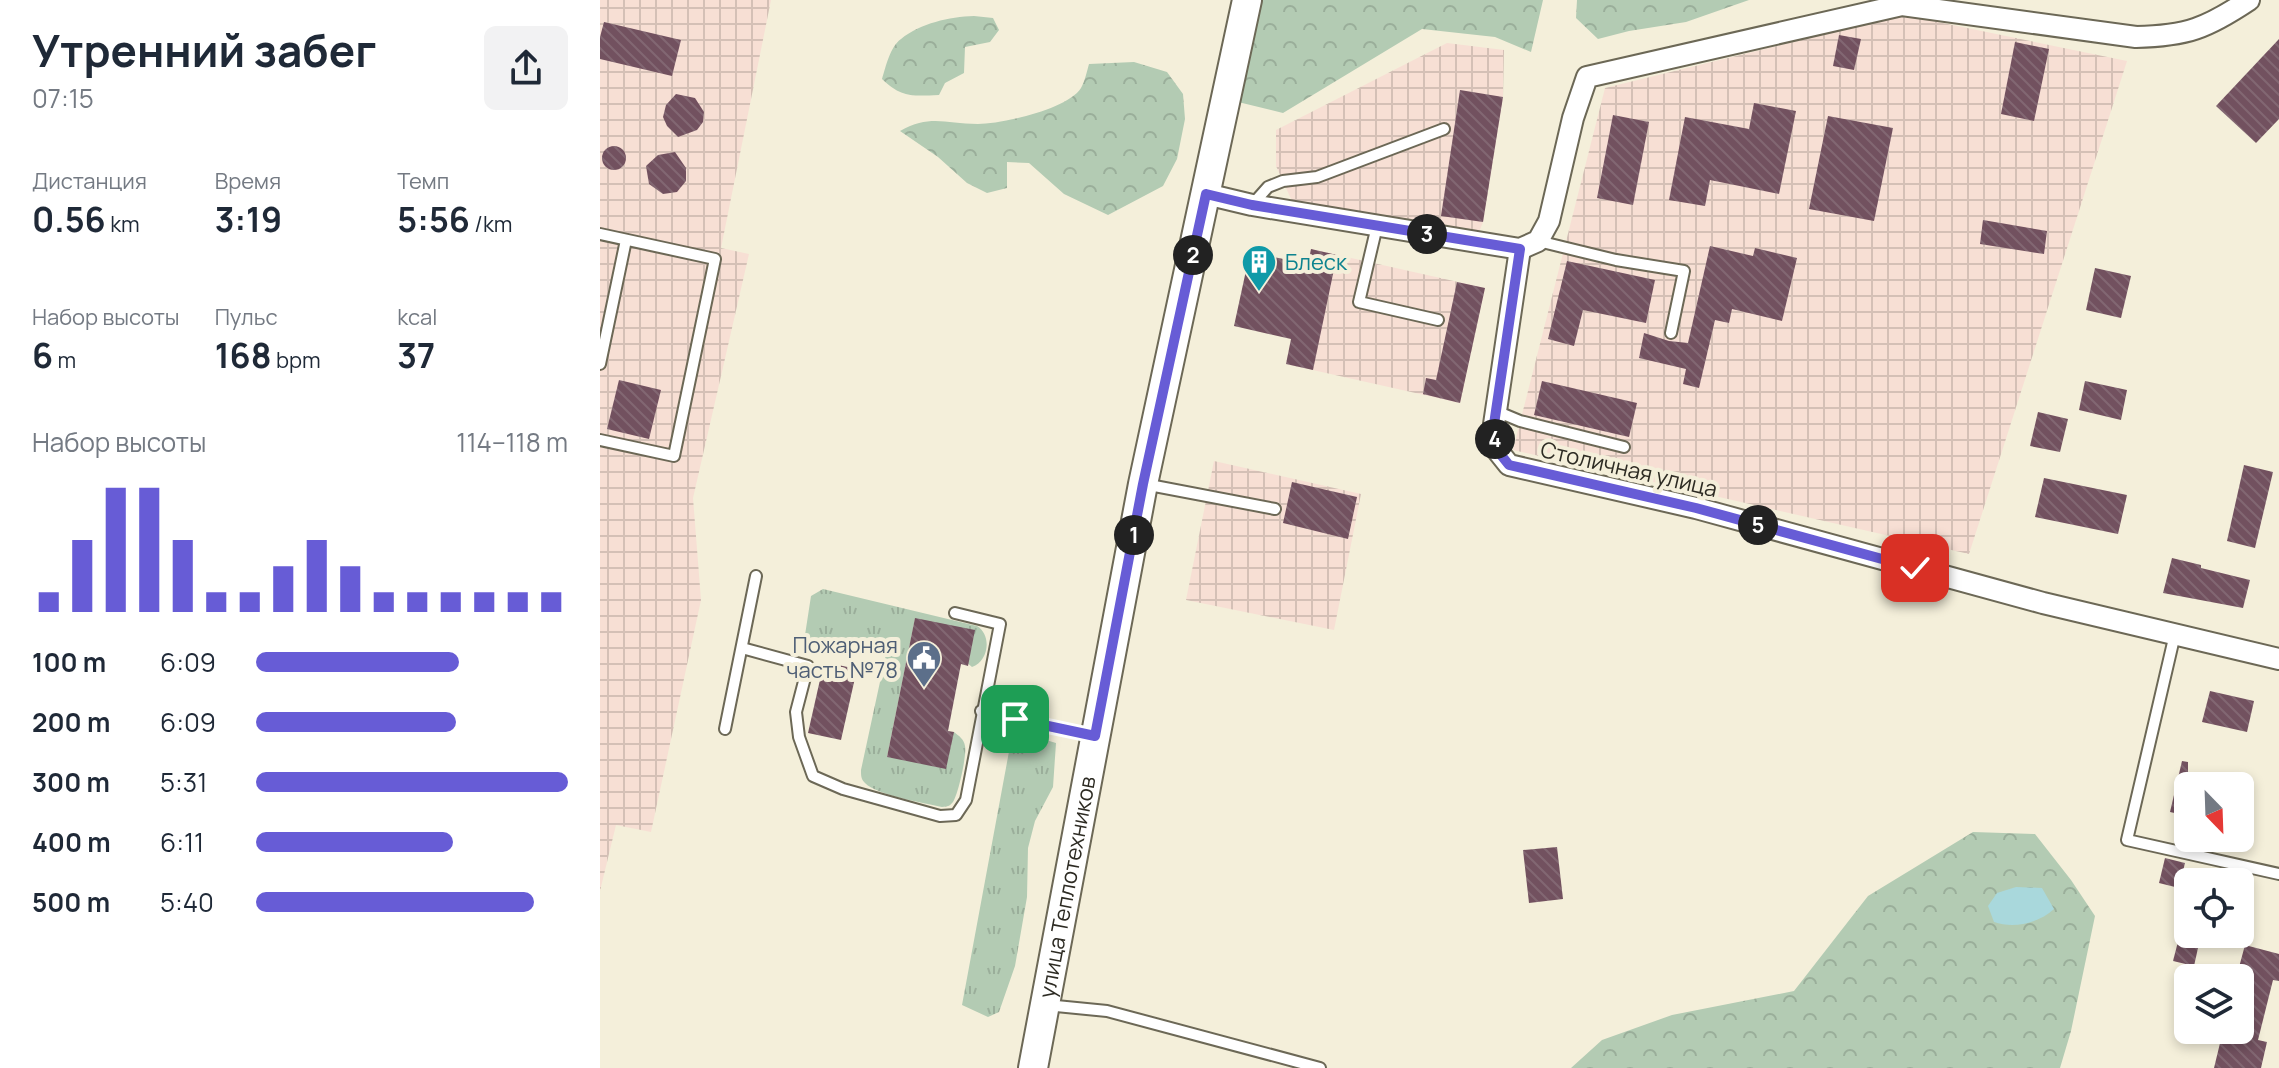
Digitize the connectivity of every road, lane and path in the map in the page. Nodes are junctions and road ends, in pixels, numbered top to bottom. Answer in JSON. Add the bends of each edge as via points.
{"nodes":[{"id":1,"x":1247,"y":0,"type":"edge"},
{"id":2,"x":2249,"y":0,"type":"edge"},
{"id":3,"x":1444,"y":129,"type":"dead end"},
{"id":4,"x":1206,"y":194,"type":"junction"},
{"id":5,"x":1252,"y":205,"type":"junction"},
{"id":6,"x":1377,"y":226,"type":"junction"},
{"id":7,"x":600,"y":234,"type":"edge"},
{"id":8,"x":626,"y":240,"type":"junction"},
{"id":9,"x":1529,"y":245,"type":"junction"},
{"id":10,"x":1438,"y":320,"type":"dead end"},
{"id":11,"x":1671,"y":333,"type":"dead end"},
{"id":12,"x":600,"y":364,"type":"edge"},
{"id":13,"x":1496,"y":411,"type":"junction"},
{"id":14,"x":600,"y":440,"type":"edge"},
{"id":15,"x":1624,"y":447,"type":"dead end"},
{"id":16,"x":1143,"y":484,"type":"junction"},
{"id":17,"x":1275,"y":509,"type":"dead end"},
{"id":18,"x":756,"y":576,"type":"dead end"},
{"id":19,"x":955,"y":613,"type":"dead end"},
{"id":20,"x":2175,"y":634,"type":"junction"},
{"id":21,"x":742,"y":648,"type":"junction"},
{"id":22,"x":2279,"y":659,"type":"edge"},
{"id":23,"x":981,"y":711,"type":"junction"},
{"id":24,"x":725,"y":729,"type":"dead end"},
{"id":25,"x":1095,"y":736,"type":"junction"},
{"id":26,"x":2279,"y":874,"type":"edge"},
{"id":27,"x":1044,"y":1005,"type":"junction"},
{"id":28,"x":1033,"y":1068,"type":"edge"},
{"id":29,"x":1320,"y":1068,"type":"edge"}],
"edges":[{"from":1,"to":4,"type":"main road","name":"улица Теплотехников"},
{"from":2,"to":9,"type":"street","name":"Столичная улица","via":[[2190,33],[2161,37],[1902,5],[1587,77],[1549,221]]},
{"from":3,"to":5,"type":"lane","via":[[1317,177],[1275,184]]},
{"from":4,"to":5,"type":"street"},
{"from":4,"to":16,"type":"main road","name":"улица Теплотехников"},
{"from":5,"to":6,"type":"street"},
{"from":6,"to":9,"type":"street"},
{"from":6,"to":10,"type":"lane","via":[[1359,302]]},
{"from":7,"to":8,"type":"lane"},
{"from":8,"to":12,"type":"lane"},
{"from":8,"to":14,"type":"lane","via":[[715,259],[674,456]]},
{"from":9,"to":11,"type":"lane","via":[[1684,271]]},
{"from":9,"to":13,"type":"street","name":"Столичная улица"},
{"from":13,"to":15,"type":"lane"},
{"from":13,"to":20,"type":"street","name":"Столичная улица","via":[[1497,450],[1509,465],[1696,508]]},
{"from":16,"to":17,"type":"lane"},
{"from":16,"to":25,"type":"main road","name":"улица Теплотехников"},
{"from":18,"to":21,"type":"lane"},
{"from":19,"to":23,"type":"lane","via":[[1000,624]]},
{"from":20,"to":22,"type":"street","name":"Столичная улица"},
{"from":20,"to":26,"type":"lane","via":[[2127,840]]},
{"from":21,"to":23,"type":"lane","via":[[808,666],[796,712],[813,776],[940,816],[956,815],[966,800]]},
{"from":21,"to":24,"type":"lane"},
{"from":23,"to":25,"type":"lane"},
{"from":25,"to":27,"type":"main road","name":"улица Теплотехников"},
{"from":27,"to":28,"type":"main road","name":"улица Теплотехников"},
{"from":27,"to":29,"type":"lane","via":[[1107,1011]]}]}
